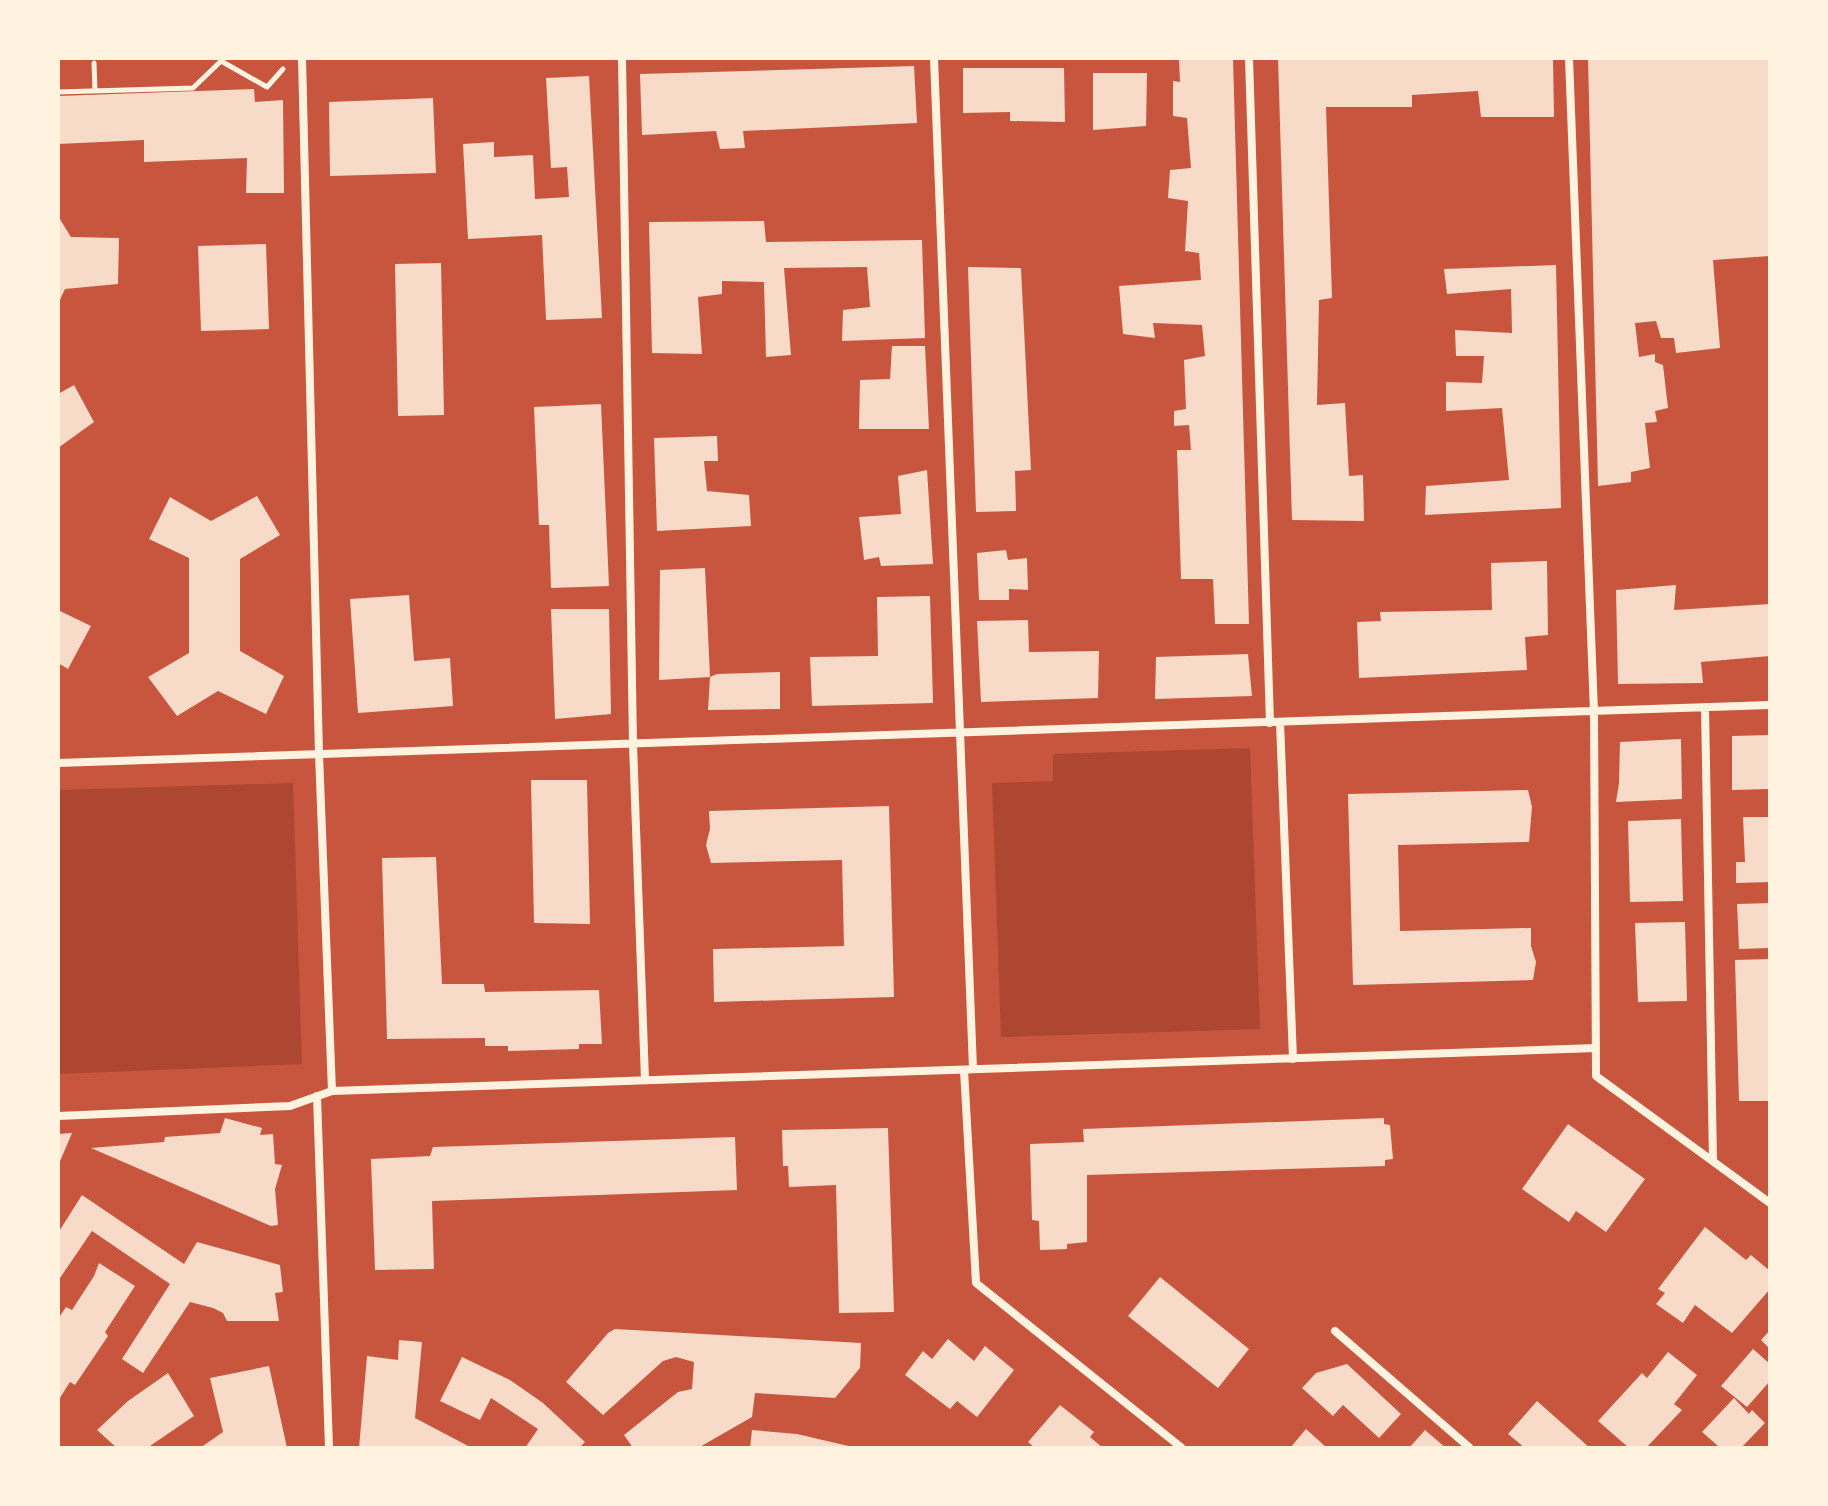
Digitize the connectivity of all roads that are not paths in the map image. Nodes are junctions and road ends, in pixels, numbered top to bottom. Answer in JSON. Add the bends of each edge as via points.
{"nodes":[{"id":1,"x":302,"y":58,"type":"edge"},
{"id":2,"x":622,"y":58,"type":"edge"},
{"id":3,"x":934,"y":58,"type":"edge"},
{"id":4,"x":1249,"y":58,"type":"edge"},
{"id":5,"x":1569,"y":58,"type":"edge"},
{"id":6,"x":1770,"y":705,"type":"edge"},
{"id":7,"x":1705,"y":707,"type":"junction"},
{"id":8,"x":1594,"y":712,"type":"junction"},
{"id":9,"x":1280,"y":722,"type":"junction"},
{"id":10,"x":1270,"y":723,"type":"junction"},
{"id":11,"x":960,"y":733,"type":"junction"},
{"id":12,"x":633,"y":744,"type":"junction"},
{"id":13,"x":319,"y":754,"type":"junction"},
{"id":14,"x":58,"y":763,"type":"edge"},
{"id":15,"x":1596,"y":1048,"type":"junction"},
{"id":16,"x":1293,"y":1059,"type":"junction"},
{"id":17,"x":969,"y":1070,"type":"junction"},
{"id":18,"x":645,"y":1080,"type":"junction"},
{"id":19,"x":332,"y":1091,"type":"junction"},
{"id":20,"x":317,"y":1096,"type":"junction"},
{"id":21,"x":58,"y":1116,"type":"edge"},
{"id":22,"x":1713,"y":1161,"type":"junction"},
{"id":23,"x":1770,"y":1203,"type":"edge"},
{"id":24,"x":1335,"y":1331,"type":"dead end"},
{"id":25,"x":329,"y":1448,"type":"edge"},
{"id":26,"x":1182,"y":1448,"type":"edge"},
{"id":27,"x":1470,"y":1448,"type":"edge"}],
"edges":[{"from":1,"to":13,"type":"street"},
{"from":2,"to":12,"type":"street"},
{"from":3,"to":11,"type":"street"},
{"from":4,"to":10,"type":"street"},
{"from":5,"to":8,"type":"street"},
{"from":6,"to":7,"type":"street"},
{"from":7,"to":8,"type":"street"},
{"from":7,"to":22,"type":"street"},
{"from":8,"to":9,"type":"street"},
{"from":8,"to":15,"type":"street"},
{"from":9,"to":10,"type":"street"},
{"from":9,"to":16,"type":"street"},
{"from":10,"to":11,"type":"street"},
{"from":11,"to":12,"type":"street"},
{"from":11,"to":17,"type":"street"},
{"from":12,"to":13,"type":"street"},
{"from":12,"to":18,"type":"street"},
{"from":13,"to":14,"type":"street"},
{"from":13,"to":19,"type":"street"},
{"from":15,"to":16,"type":"street"},
{"from":15,"to":22,"type":"street","via":[[1596,1076]]},
{"from":16,"to":17,"type":"street"},
{"from":17,"to":18,"type":"street"},
{"from":17,"to":26,"type":"street","via":[[976,1283]]},
{"from":18,"to":19,"type":"street"},
{"from":19,"to":20,"type":"street"},
{"from":20,"to":21,"type":"street","via":[[290,1106]]},
{"from":20,"to":25,"type":"street"},
{"from":22,"to":23,"type":"street"},
{"from":24,"to":27,"type":"street"}]}
